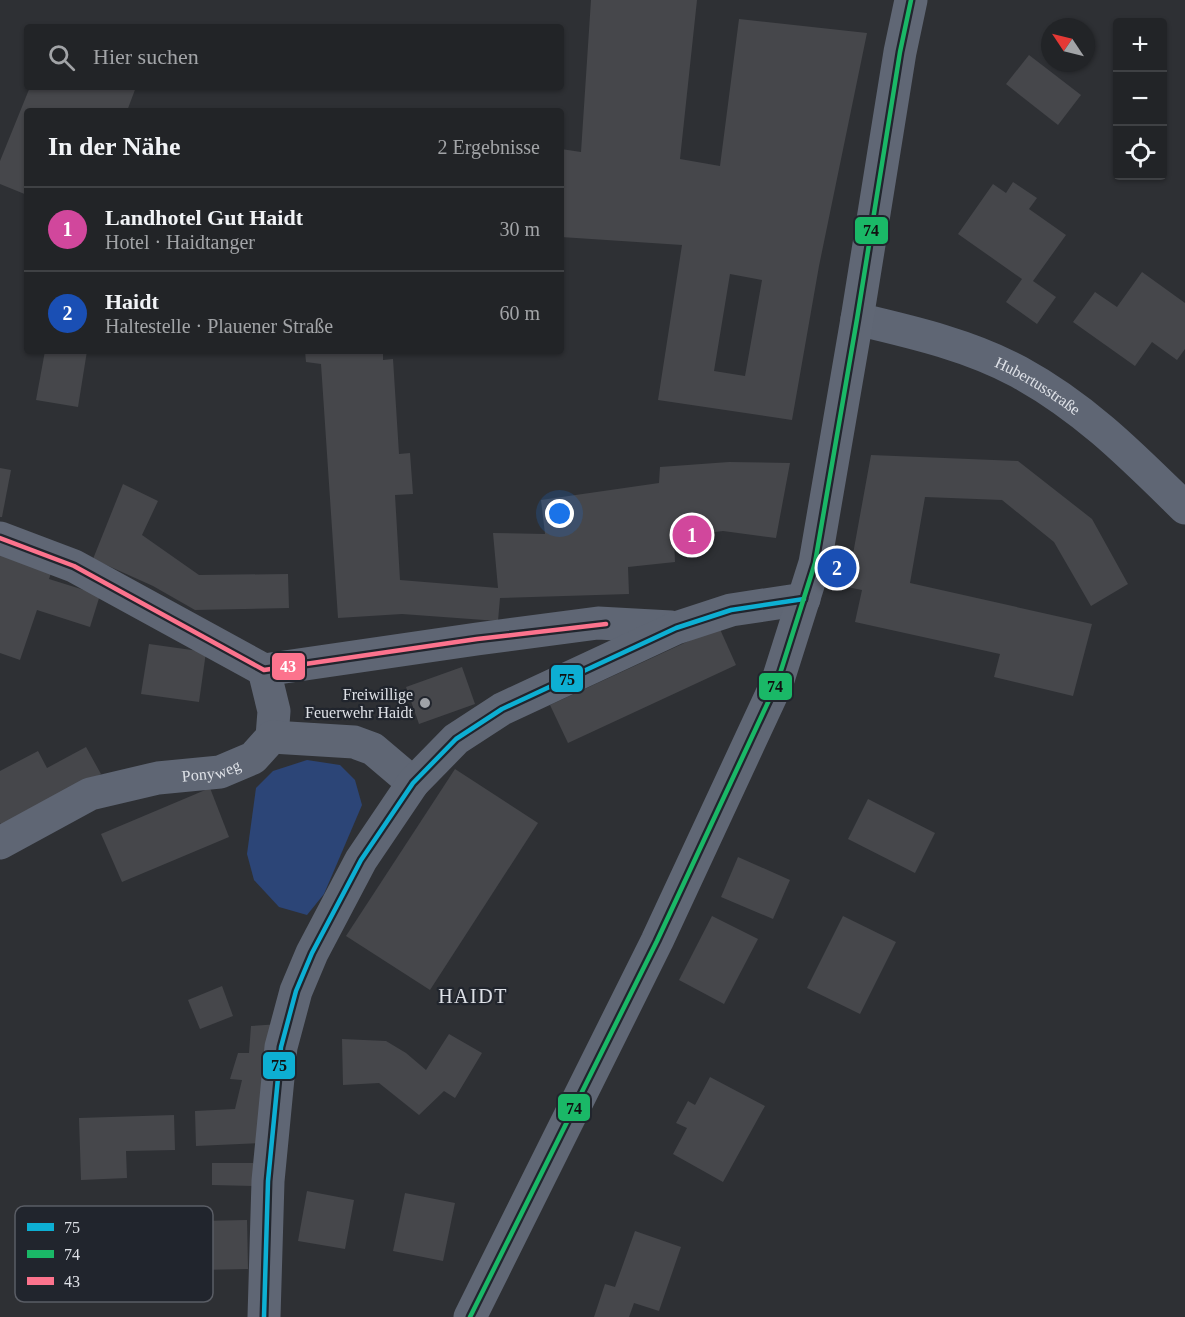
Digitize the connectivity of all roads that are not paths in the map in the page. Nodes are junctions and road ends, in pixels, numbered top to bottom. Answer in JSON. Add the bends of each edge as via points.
{"nodes":[{"id":1,"x":911,"y":0,"type":"edge"},
{"id":2,"x":857,"y":319,"type":"junction"},
{"id":3,"x":1185,"y":508,"type":"edge"},
{"id":4,"x":0,"y":538,"type":"edge"},
{"id":5,"x":804,"y":599,"type":"junction"},
{"id":6,"x":676,"y":628,"type":"junction"},
{"id":7,"x":264,"y":670,"type":"junction"},
{"id":8,"x":273,"y":738,"type":"junction"},
{"id":9,"x":413,"y":783,"type":"junction"},
{"id":10,"x":0,"y":843,"type":"edge"},
{"id":11,"x":264,"y":1317,"type":"edge"},
{"id":12,"x":470,"y":1317,"type":"edge"}],
"edges":[{"from":1,"to":2,"type":"main road","via":[[910,55]]},
{"from":2,"to":3,"type":"street","name":"Hubertusstraße","via":[[926,336],[1018,371],[1075,407],[1118,442]]},
{"from":2,"to":5,"type":"main road","via":[[815,563]]},
{"from":4,"to":7,"type":"street","via":[[75,567]]},
{"from":5,"to":6,"type":"street","via":[[731,610]]},
{"from":5,"to":12,"type":"main road","via":[[777,683],[732,782]]},
{"from":6,"to":7,"type":"street","via":[[598,623]]},
{"from":6,"to":9,"type":"street","via":[[502,709],[456,739]]},
{"from":7,"to":8,"type":"street","via":[[274,711]]},
{"from":8,"to":9,"type":"street","via":[[354,742],[373,749]]},
{"from":8,"to":10,"type":"street","name":"Ponyweg","via":[[254,758],[220,772],[158,778],[90,794]]},
{"from":9,"to":11,"type":"street","via":[[361,860],[312,953],[280,1047],[268,1181]]}]}
